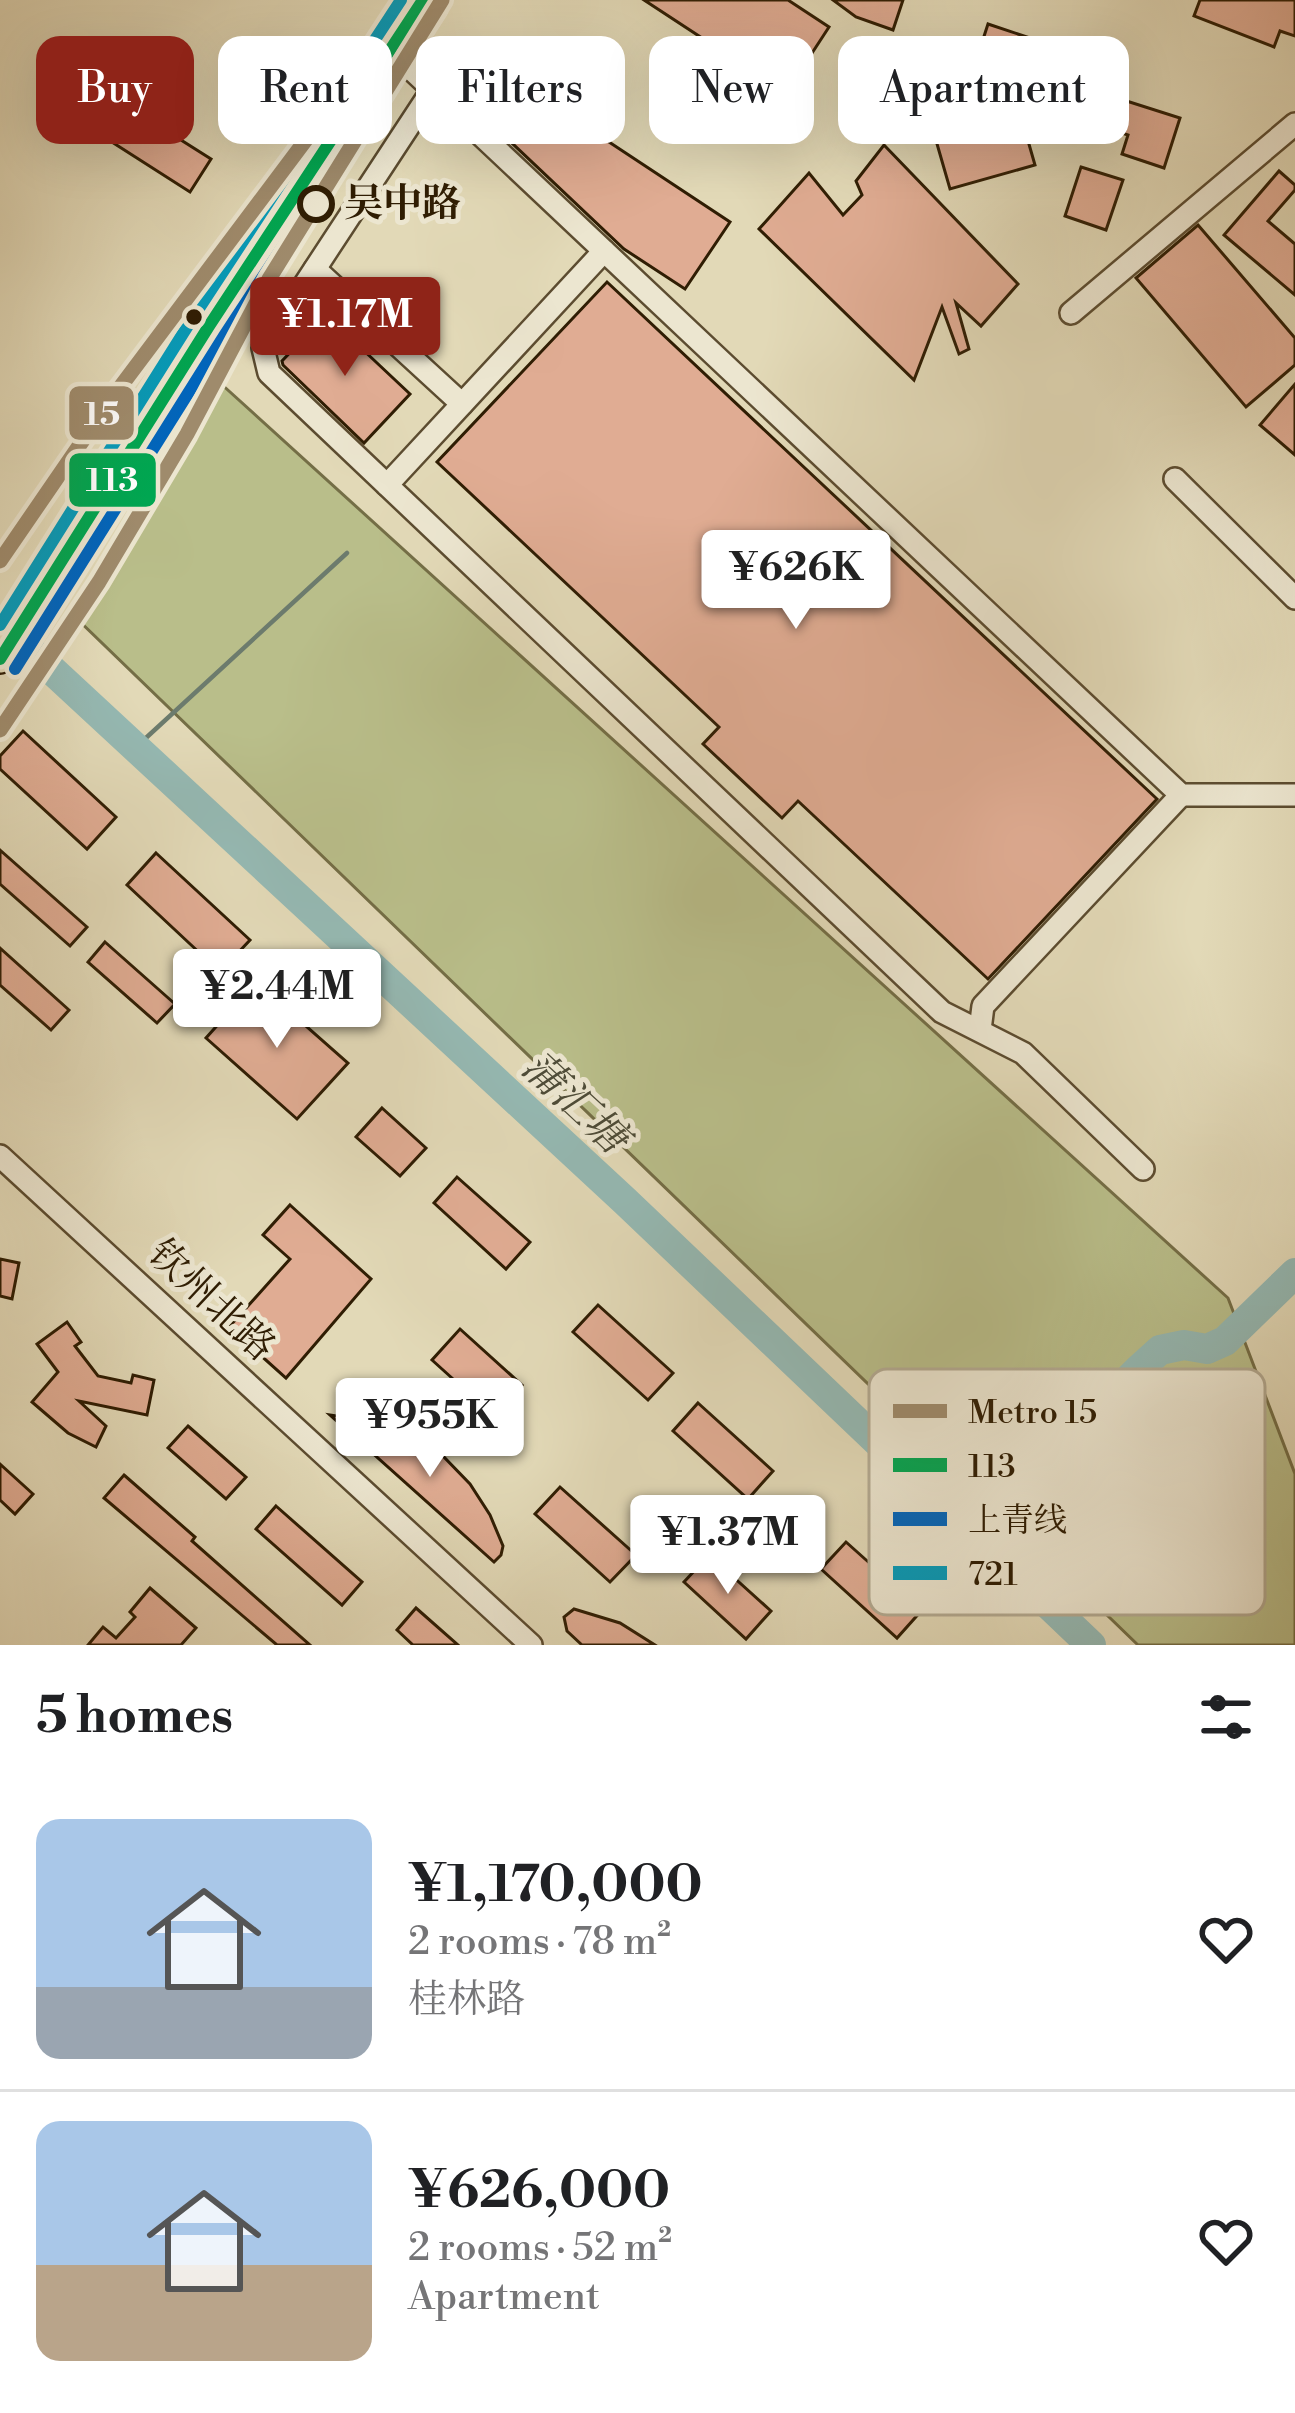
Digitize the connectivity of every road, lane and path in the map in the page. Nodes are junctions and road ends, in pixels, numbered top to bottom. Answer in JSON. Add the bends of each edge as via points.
{"nodes":[{"id":1,"x":423,"y":0,"type":"edge"},
{"id":2,"x":392,"y":48,"type":"edge"},
{"id":3,"x":392,"y":51,"type":"edge"},
{"id":4,"x":416,"y":73,"type":"edge"},
{"id":5,"x":416,"y":115,"type":"edge"},
{"id":6,"x":1295,"y":124,"type":"edge"},
{"id":7,"x":330,"y":144,"type":"edge"},
{"id":8,"x":491,"y":144,"type":"edge"},
{"id":9,"x":604,"y":251,"type":"junction"},
{"id":10,"x":315,"y":269,"type":"junction"},
{"id":11,"x":1071,"y":313,"type":"dead end"},
{"id":12,"x":454,"y":412,"type":"junction"},
{"id":13,"x":394,"y":476,"type":"junction"},
{"id":14,"x":1175,"y":479,"type":"dead end"},
{"id":15,"x":1295,"y":598,"type":"edge"},
{"id":16,"x":0,"y":658,"type":"edge"},
{"id":17,"x":1180,"y":795,"type":"junction"},
{"id":18,"x":1295,"y":795,"type":"edge"},
{"id":19,"x":980,"y":1030,"type":"junction"},
{"id":20,"x":0,"y":1156,"type":"edge"},
{"id":21,"x":1143,"y":1169,"type":"dead end"},
{"id":22,"x":531,"y":1645,"type":"edge"}],
"edges":[{"from":1,"to":2,"type":"main road"},
{"from":3,"to":4,"type":"street"},
{"from":5,"to":10,"type":"street"},
{"from":6,"to":11,"type":"street"},
{"from":7,"to":16,"type":"main road"},
{"from":8,"to":9,"type":"street"},
{"from":9,"to":12,"type":"street"},
{"from":9,"to":17,"type":"street"},
{"from":10,"to":12,"type":"street"},
{"from":10,"to":13,"type":"street","via":[[263,348],[264,362]]},
{"from":12,"to":13,"type":"street"},
{"from":13,"to":19,"type":"street","via":[[942,1012]]},
{"from":14,"to":15,"type":"street"},
{"from":17,"to":18,"type":"street"},
{"from":17,"to":19,"type":"street","via":[[983,1006]]},
{"from":19,"to":21,"type":"street","via":[[1023,1053]]},
{"from":20,"to":22,"type":"street","name":"钦州北路"}]}
